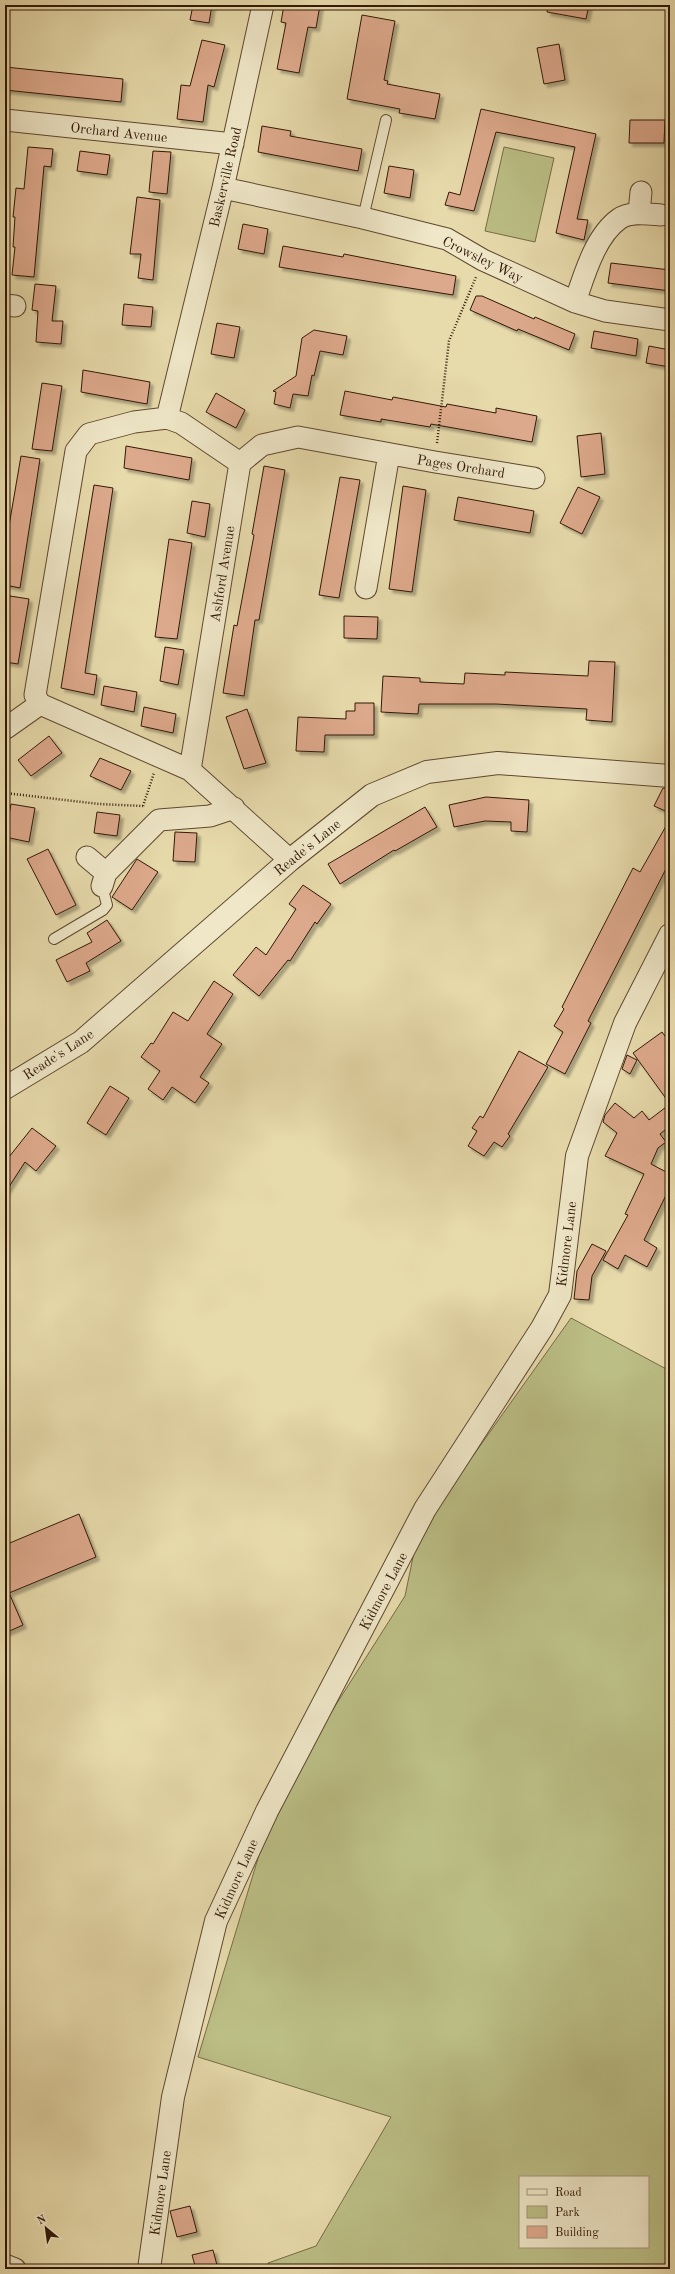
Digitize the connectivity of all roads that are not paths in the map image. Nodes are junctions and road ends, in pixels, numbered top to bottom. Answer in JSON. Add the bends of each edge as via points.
{"nodes":[{"id":1,"x":263,"y":5,"type":"edge"},
{"id":2,"x":5,"y":120,"type":"edge"},
{"id":3,"x":386,"y":120,"type":"dead end"},
{"id":4,"x":233,"y":144,"type":"junction"},
{"id":5,"x":223,"y":188,"type":"junction"},
{"id":6,"x":641,"y":192,"type":"dead end"},
{"id":7,"x":639,"y":213,"type":"junction"},
{"id":8,"x":660,"y":215,"type":"dead end"},
{"id":9,"x":363,"y":218,"type":"junction"},
{"id":10,"x":575,"y":302,"type":"junction"},
{"id":11,"x":670,"y":320,"type":"edge"},
{"id":12,"x":167,"y":418,"type":"junction"},
{"id":13,"x":389,"y":454,"type":"junction"},
{"id":14,"x":240,"y":462,"type":"junction"},
{"id":15,"x":534,"y":478,"type":"dead end"},
{"id":16,"x":366,"y":588,"type":"dead end"},
{"id":17,"x":40,"y":704,"type":"junction"},
{"id":18,"x":7,"y":733,"type":"edge"},
{"id":19,"x":190,"y":770,"type":"junction"},
{"id":20,"x":670,"y":776,"type":"edge"},
{"id":21,"x":234,"y":808,"type":"junction"},
{"id":22,"x":87,"y":857,"type":"dead end"},
{"id":23,"x":290,"y":860,"type":"junction"},
{"id":24,"x":104,"y":880,"type":"junction"},
{"id":25,"x":670,"y":935,"type":"edge"},
{"id":26,"x":54,"y":939,"type":"dead end"},
{"id":27,"x":5,"y":1088,"type":"edge"},
{"id":28,"x":5,"y":2265,"type":"edge"},
{"id":29,"x":15,"y":2269,"type":"edge"},
{"id":30,"x":149,"y":2269,"type":"edge"}],
"edges":[{"from":1,"to":4,"type":"street","name":"Baskerville Road"},
{"from":2,"to":4,"type":"street","name":"Orchard Avenue"},
{"from":3,"to":9,"type":"lane"},
{"from":4,"to":5,"type":"street","name":"Baskerville Road"},
{"from":5,"to":9,"type":"street","name":"Crowsley Way"},
{"from":5,"to":12,"type":"street","name":"Baskerville Road"},
{"from":6,"to":7,"type":"street"},
{"from":7,"to":8,"type":"street"},
{"from":7,"to":10,"type":"street","via":[[619,219],[605,235],[590,258]]},
{"from":9,"to":10,"type":"street","name":"Crowsley Way","via":[[447,239],[483,260]]},
{"from":10,"to":11,"type":"street","name":"Crowsley Way","via":[[605,311]]},
{"from":12,"to":14,"type":"street","via":[[181,423]]},
{"from":12,"to":17,"type":"street","via":[[134,422],[89,434],[76,451],[35,695]]},
{"from":13,"to":14,"type":"street","name":"Pages Orchard","via":[[298,437],[262,445]]},
{"from":13,"to":15,"type":"street","name":"Pages Orchard"},
{"from":13,"to":16,"type":"street"},
{"from":14,"to":19,"type":"street","name":"Ashford Avenue"},
{"from":17,"to":18,"type":"street"},
{"from":17,"to":19,"type":"street"},
{"from":19,"to":21,"type":"street"},
{"from":20,"to":23,"type":"street","name":"Reade's Lane","via":[[498,762],[427,772],[372,795]]},
{"from":21,"to":23,"type":"street"},
{"from":21,"to":24,"type":"street","via":[[210,816],[159,820]]},
{"from":22,"to":24,"type":"street"},
{"from":23,"to":27,"type":"street","name":"Reade's Lane","via":[[81,1042]]},
{"from":24,"to":26,"type":"lane","via":[[107,905],[103,910]]},
{"from":25,"to":30,"type":"street","name":"Kidmore Lane","via":[[625,1023],[577,1156],[560,1295],[542,1328],[426,1509],[267,1811],[216,1920],[173,2097]]},
{"from":28,"to":29,"type":"street"}]}
